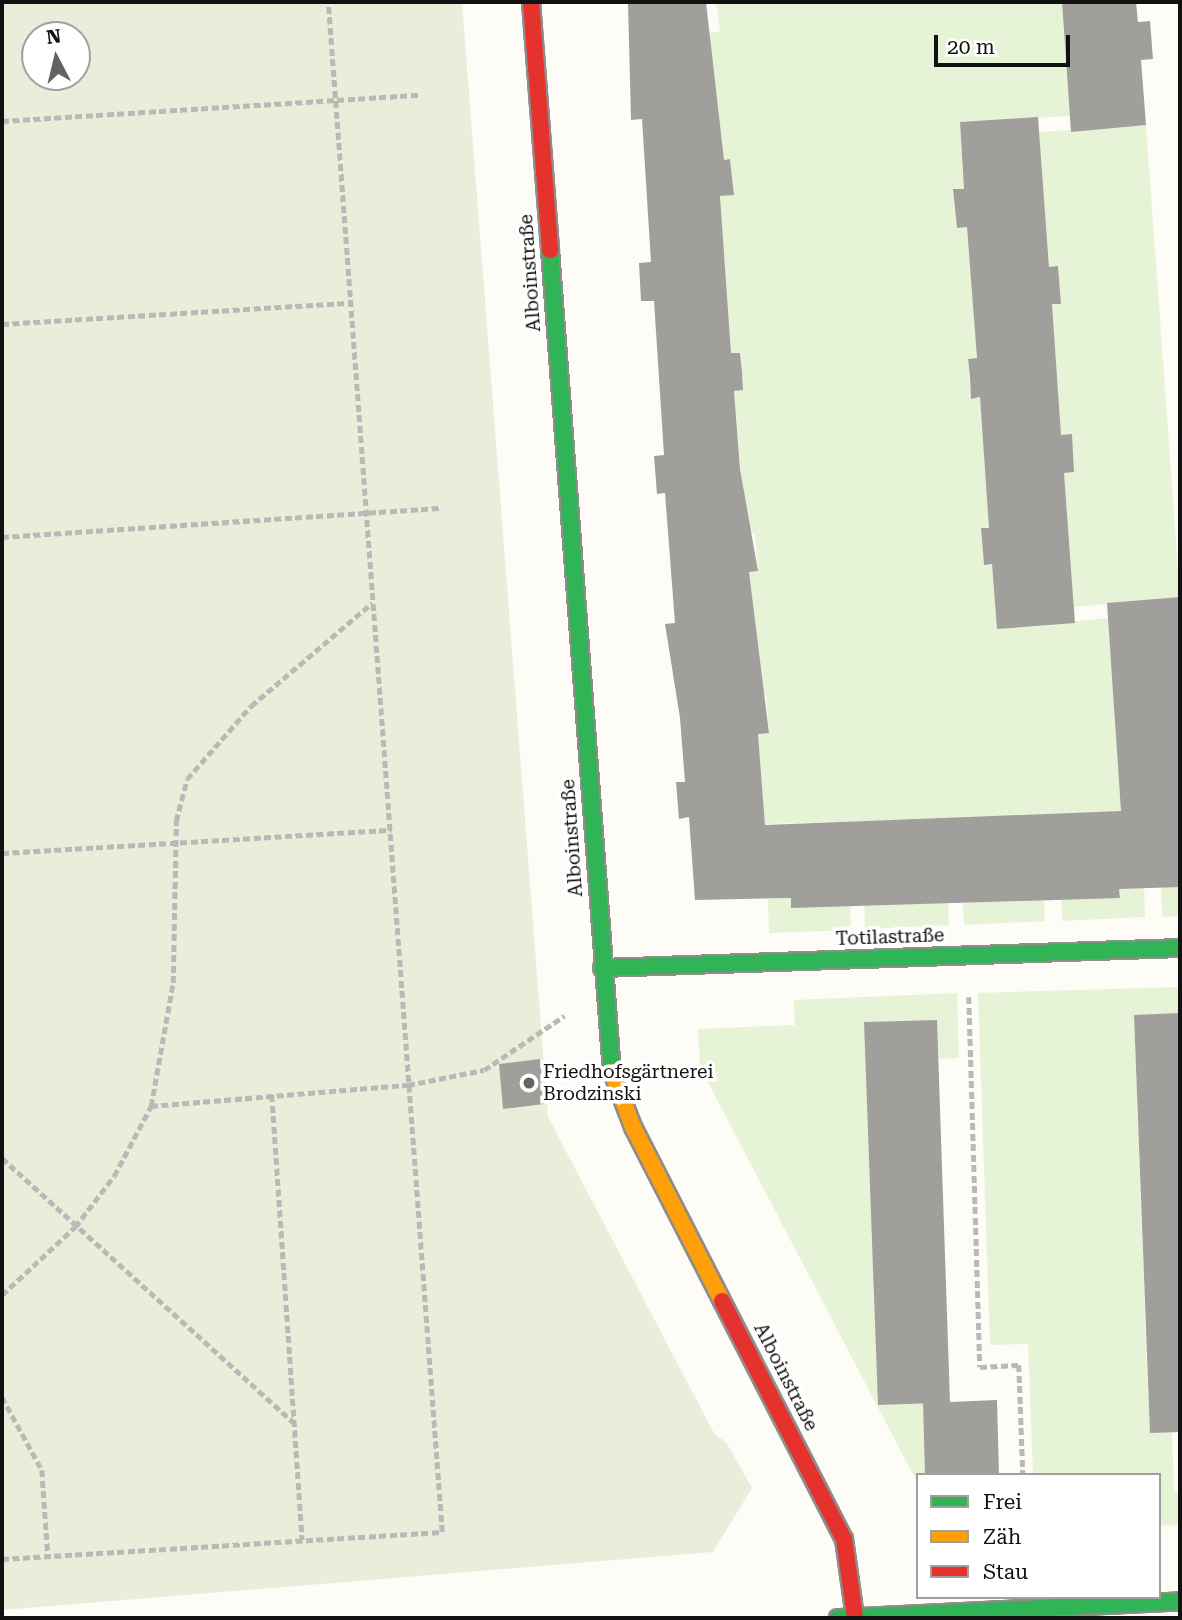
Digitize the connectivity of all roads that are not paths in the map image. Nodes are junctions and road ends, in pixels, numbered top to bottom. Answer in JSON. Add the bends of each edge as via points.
{"nodes":[{"id":1,"x":531,"y":2,"type":"edge"},
{"id":2,"x":1180,"y":948,"type":"edge"},
{"id":3,"x":602,"y":968,"type":"junction"},
{"id":4,"x":1180,"y":1601,"type":"edge"},
{"id":5,"x":855,"y":1617,"type":"edge"},
{"id":6,"x":838,"y":1618,"type":"edge"}],
"edges":[{"from":1,"to":3,"type":"street","name":"Alboinstraße"},
{"from":2,"to":3,"type":"street","name":"Totilastraße"},
{"from":3,"to":5,"type":"street","name":"Alboinstraße","via":[[612,1073],[633,1127],[844,1539]]},
{"from":4,"to":5,"type":"street"},
{"from":5,"to":6,"type":"street"}]}
